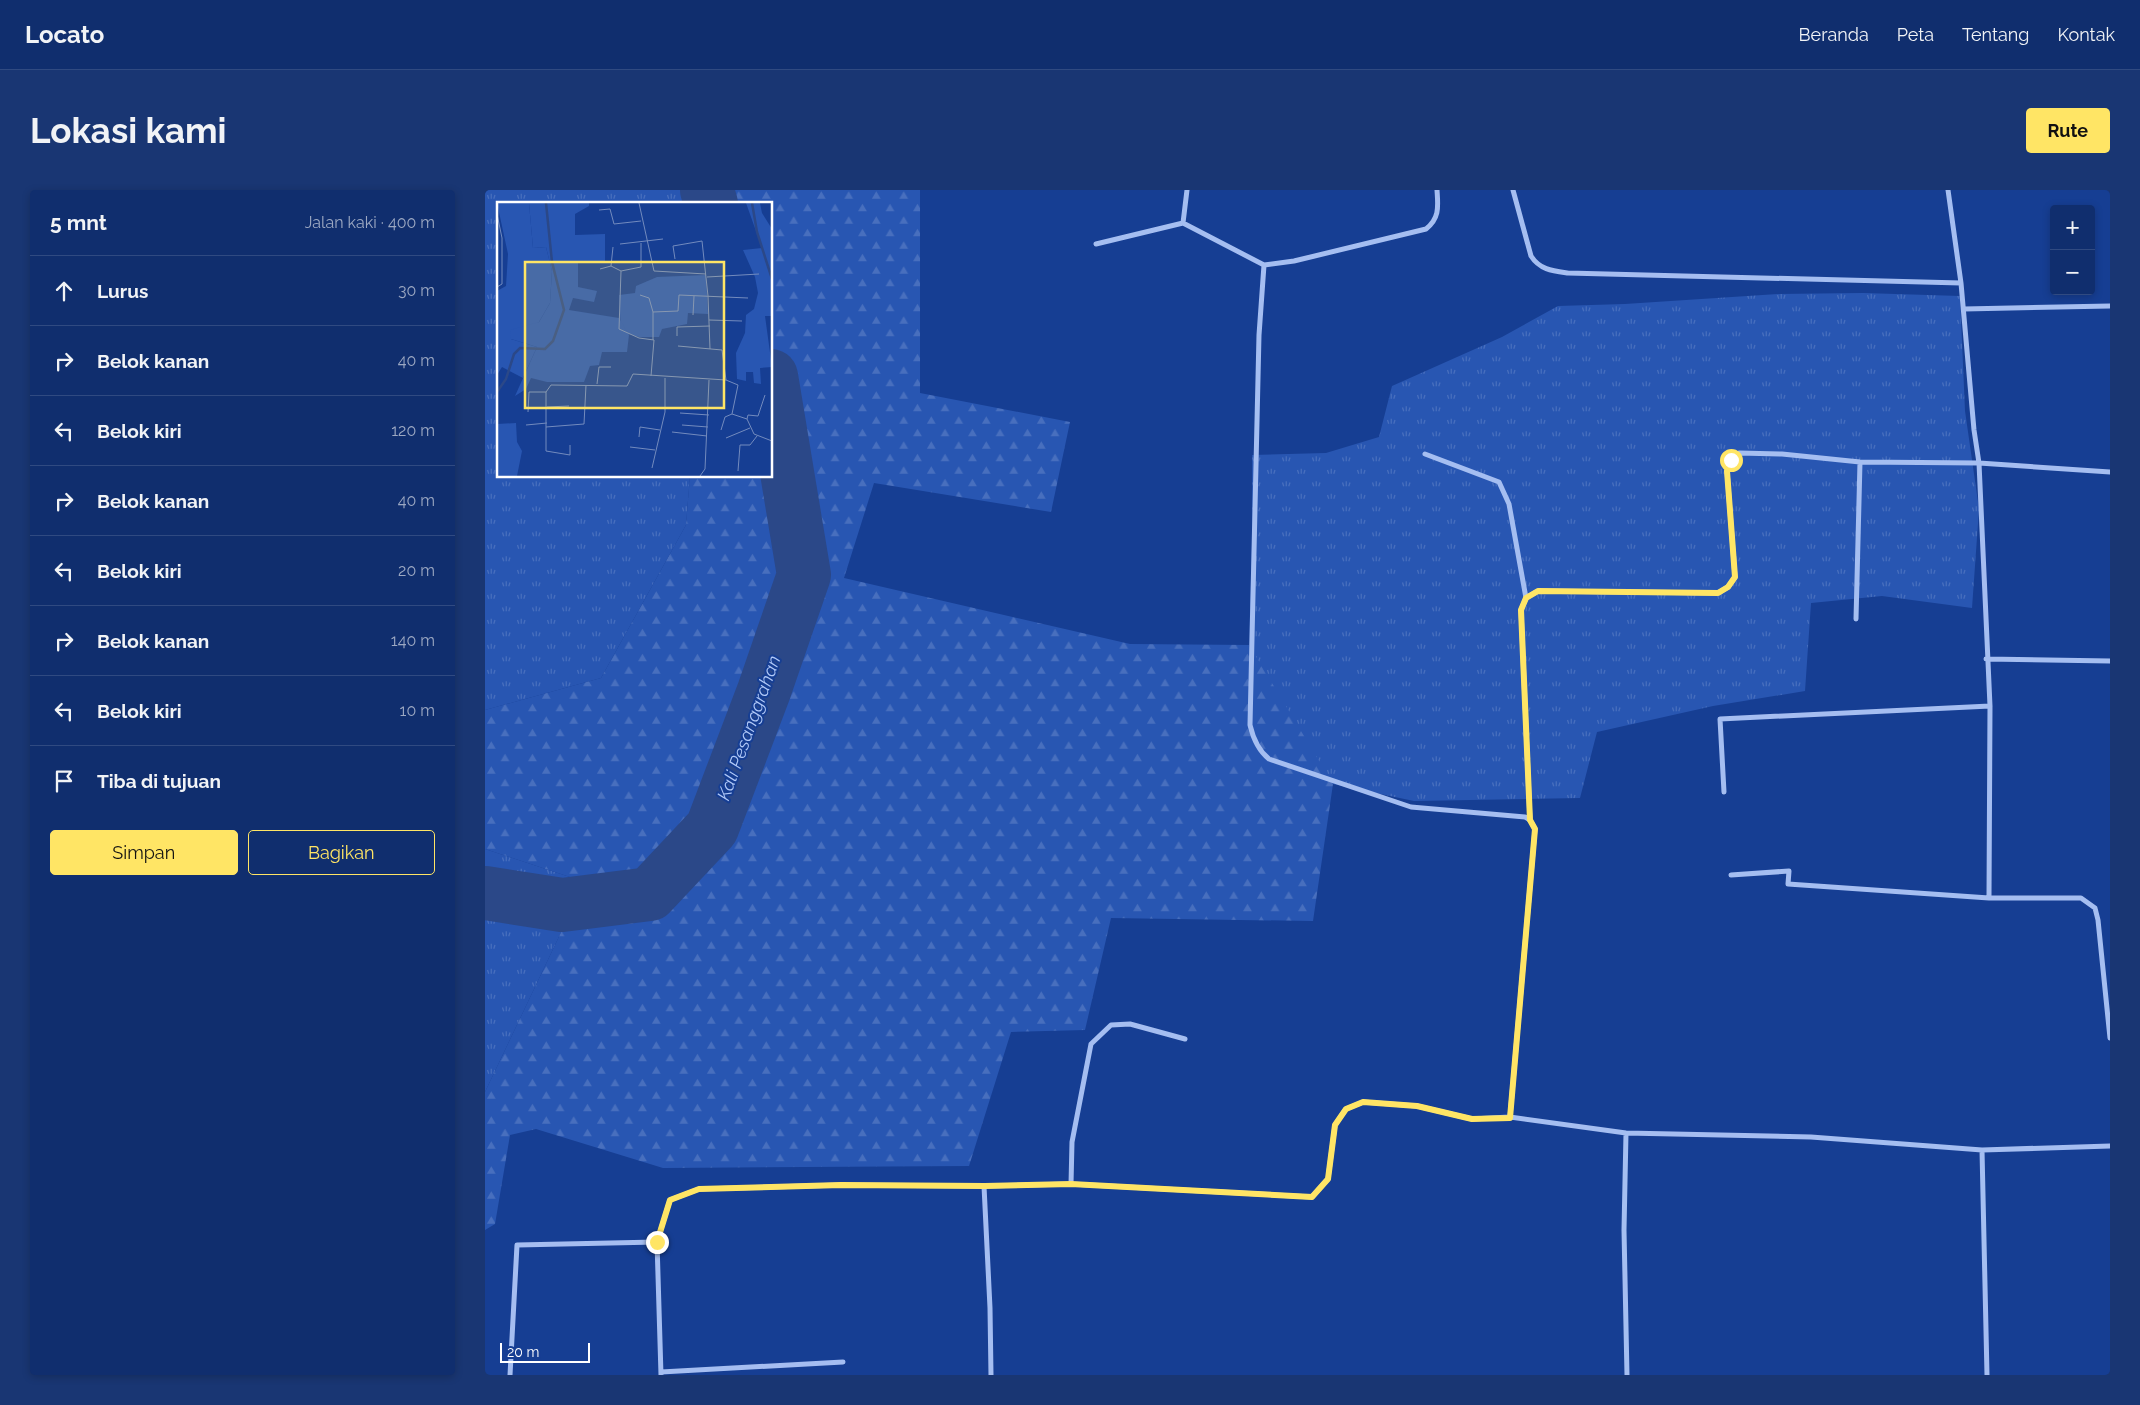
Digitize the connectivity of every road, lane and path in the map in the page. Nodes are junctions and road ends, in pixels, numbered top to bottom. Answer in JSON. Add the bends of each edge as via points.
{"nodes":[{"id":1,"x":1187,"y":190,"type":"edge"},
{"id":2,"x":1437,"y":190,"type":"edge"},
{"id":3,"x":1513,"y":190,"type":"edge"},
{"id":4,"x":1948,"y":190,"type":"edge"},
{"id":5,"x":1183,"y":223,"type":"junction"},
{"id":6,"x":1096,"y":244,"type":"dead end"},
{"id":7,"x":1264,"y":265,"type":"junction"},
{"id":8,"x":1961,"y":283,"type":"junction"},
{"id":9,"x":2110,"y":306,"type":"edge"},
{"id":10,"x":1964,"y":309,"type":"junction"},
{"id":11,"x":1425,"y":454,"type":"dead end"},
{"id":12,"x":1860,"y":462,"type":"junction"},
{"id":13,"x":1979,"y":463,"type":"junction"},
{"id":14,"x":2110,"y":472,"type":"edge"},
{"id":15,"x":1526,"y":598,"type":"junction"},
{"id":16,"x":1856,"y":619,"type":"dead end"},
{"id":17,"x":1986,"y":659,"type":"junction"},
{"id":18,"x":2110,"y":661,"type":"edge"},
{"id":19,"x":1990,"y":706,"type":"junction"},
{"id":20,"x":1724,"y":792,"type":"dead end"},
{"id":21,"x":1530,"y":820,"type":"junction"},
{"id":22,"x":1731,"y":875,"type":"dead end"},
{"id":23,"x":1989,"y":898,"type":"junction"},
{"id":24,"x":2110,"y":1038,"type":"edge"},
{"id":25,"x":1185,"y":1039,"type":"dead end"},
{"id":26,"x":1510,"y":1118,"type":"junction"},
{"id":27,"x":1626,"y":1133,"type":"junction"},
{"id":28,"x":2110,"y":1146,"type":"edge"},
{"id":29,"x":1982,"y":1150,"type":"junction"},
{"id":30,"x":1071,"y":1184,"type":"junction"},
{"id":31,"x":985,"y":1186,"type":"junction"},
{"id":32,"x":657,"y":1242,"type":"junction"},
{"id":33,"x":843,"y":1362,"type":"dead end"},
{"id":34,"x":661,"y":1374,"type":"edge"},
{"id":35,"x":510,"y":1375,"type":"edge"},
{"id":36,"x":991,"y":1375,"type":"edge"},
{"id":37,"x":1627,"y":1375,"type":"edge"},
{"id":38,"x":1987,"y":1375,"type":"edge"}],
"edges":[{"from":1,"to":5,"type":"street"},
{"from":2,"to":7,"type":"street","via":[[1438,213],[1434,223],[1426,229],[1294,261]]},
{"from":3,"to":8,"type":"street","via":[[1531,256],[1535,263],[1552,271]]},
{"from":4,"to":8,"type":"street"},
{"from":5,"to":6,"type":"street"},
{"from":5,"to":7,"type":"street"},
{"from":7,"to":21,"type":"street","via":[[1259,344],[1250,725],[1262,754],[1269,760],[1411,807]]},
{"from":8,"to":10,"type":"street"},
{"from":9,"to":10,"type":"street"},
{"from":10,"to":13,"type":"street"},
{"from":11,"to":15,"type":"street","via":[[1499,482],[1509,504]]},
{"from":12,"to":13,"type":"street"},
{"from":12,"to":15,"type":"street","via":[[1782,454],[1739,454],[1731,460],[1727,471],[1735,577],[1718,593],[1538,591]]},
{"from":12,"to":16,"type":"street"},
{"from":13,"to":14,"type":"street"},
{"from":13,"to":17,"type":"street"},
{"from":15,"to":21,"type":"street","via":[[1521,610]]},
{"from":17,"to":18,"type":"street"},
{"from":17,"to":19,"type":"street"},
{"from":19,"to":20,"type":"street","via":[[1720,719]]},
{"from":19,"to":23,"type":"street"},
{"from":21,"to":26,"type":"street","via":[[1535,829]]},
{"from":22,"to":23,"type":"street","via":[[1789,871],[1787,884]]},
{"from":23,"to":24,"type":"street","via":[[2081,898],[2095,908]]},
{"from":25,"to":30,"type":"street","via":[[1130,1024],[1111,1025],[1091,1044],[1072,1142]]},
{"from":26,"to":27,"type":"street"},
{"from":26,"to":30,"type":"street","via":[[1472,1119],[1417,1106],[1363,1102],[1355,1105],[1346,1109],[1335,1125],[1328,1179],[1312,1197]]},
{"from":27,"to":29,"type":"street","via":[[1811,1137]]},
{"from":27,"to":37,"type":"street"},
{"from":28,"to":29,"type":"street"},
{"from":29,"to":38,"type":"street"},
{"from":30,"to":31,"type":"street"},
{"from":31,"to":32,"type":"street","via":[[841,1185],[699,1189],[670,1200]]},
{"from":31,"to":36,"type":"street"},
{"from":32,"to":34,"type":"street"},
{"from":32,"to":35,"type":"street","via":[[517,1245]]},
{"from":33,"to":34,"type":"street"}]}
